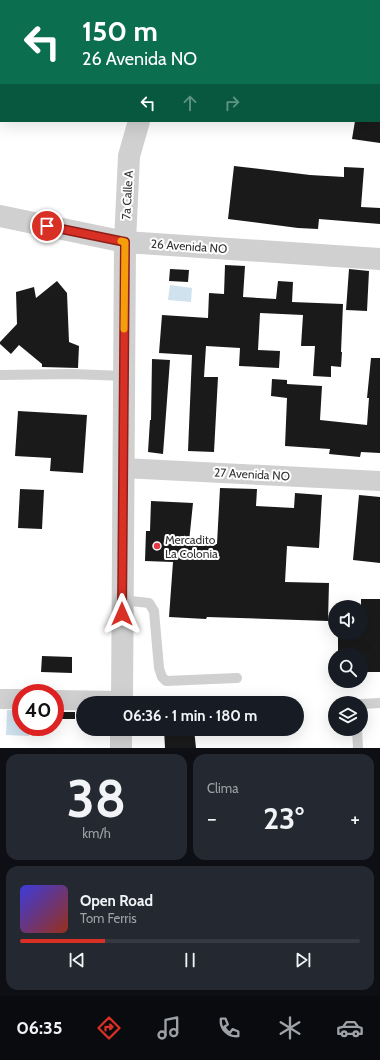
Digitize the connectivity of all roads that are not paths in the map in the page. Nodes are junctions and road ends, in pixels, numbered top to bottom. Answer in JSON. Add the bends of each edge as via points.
{"nodes":[{"id":1,"x":139,"y":122,"type":"edge"},
{"id":2,"x":0,"y":216,"type":"edge"},
{"id":3,"x":125,"y":242,"type":"junction"},
{"id":4,"x":380,"y":259,"type":"edge"},
{"id":5,"x":0,"y":375,"type":"edge"},
{"id":6,"x":124,"y":376,"type":"junction"},
{"id":7,"x":123,"y":468,"type":"junction"},
{"id":8,"x":380,"y":480,"type":"edge"},
{"id":9,"x":122,"y":600,"type":"junction"},
{"id":10,"x":237,"y":678,"type":"dead end"},
{"id":11,"x":122,"y":696,"type":"edge"},
{"id":12,"x":0,"y":699,"type":"edge"},
{"id":13,"x":12,"y":699,"type":"edge"},
{"id":14,"x":64,"y":700,"type":"edge"},
{"id":15,"x":76,"y":701,"type":"edge"},
{"id":16,"x":368,"y":704,"type":"edge"},
{"id":17,"x":380,"y":704,"type":"edge"},
{"id":18,"x":121,"y":736,"type":"edge"},
{"id":19,"x":357,"y":736,"type":"edge"},
{"id":20,"x":121,"y":748,"type":"edge"},
{"id":21,"x":358,"y":748,"type":"edge"}],
"edges":[{"from":1,"to":3,"type":"street","name":"7a Calle A","via":[[129,156]]},
{"from":2,"to":3,"type":"street","name":"26 Avenida NO"},
{"from":3,"to":4,"type":"street","name":"26 Avenida NO"},
{"from":3,"to":6,"type":"street","name":"7a Calle A"},
{"from":5,"to":6,"type":"lane"},
{"from":6,"to":7,"type":"street","name":"7a Calle A"},
{"from":7,"to":8,"type":"street","name":"27 Avenida NO"},
{"from":7,"to":9,"type":"street","name":"7a Calle A"},
{"from":9,"to":10,"type":"lane","via":[[149,603],[154,611],[159,668],[166,681]]},
{"from":9,"to":11,"type":"street","name":"7a Calle A"},
{"from":12,"to":13,"type":"street"},
{"from":14,"to":15,"type":"street"},
{"from":16,"to":17,"type":"lane"},
{"from":18,"to":20,"type":"street"},
{"from":19,"to":21,"type":"lane"}]}
